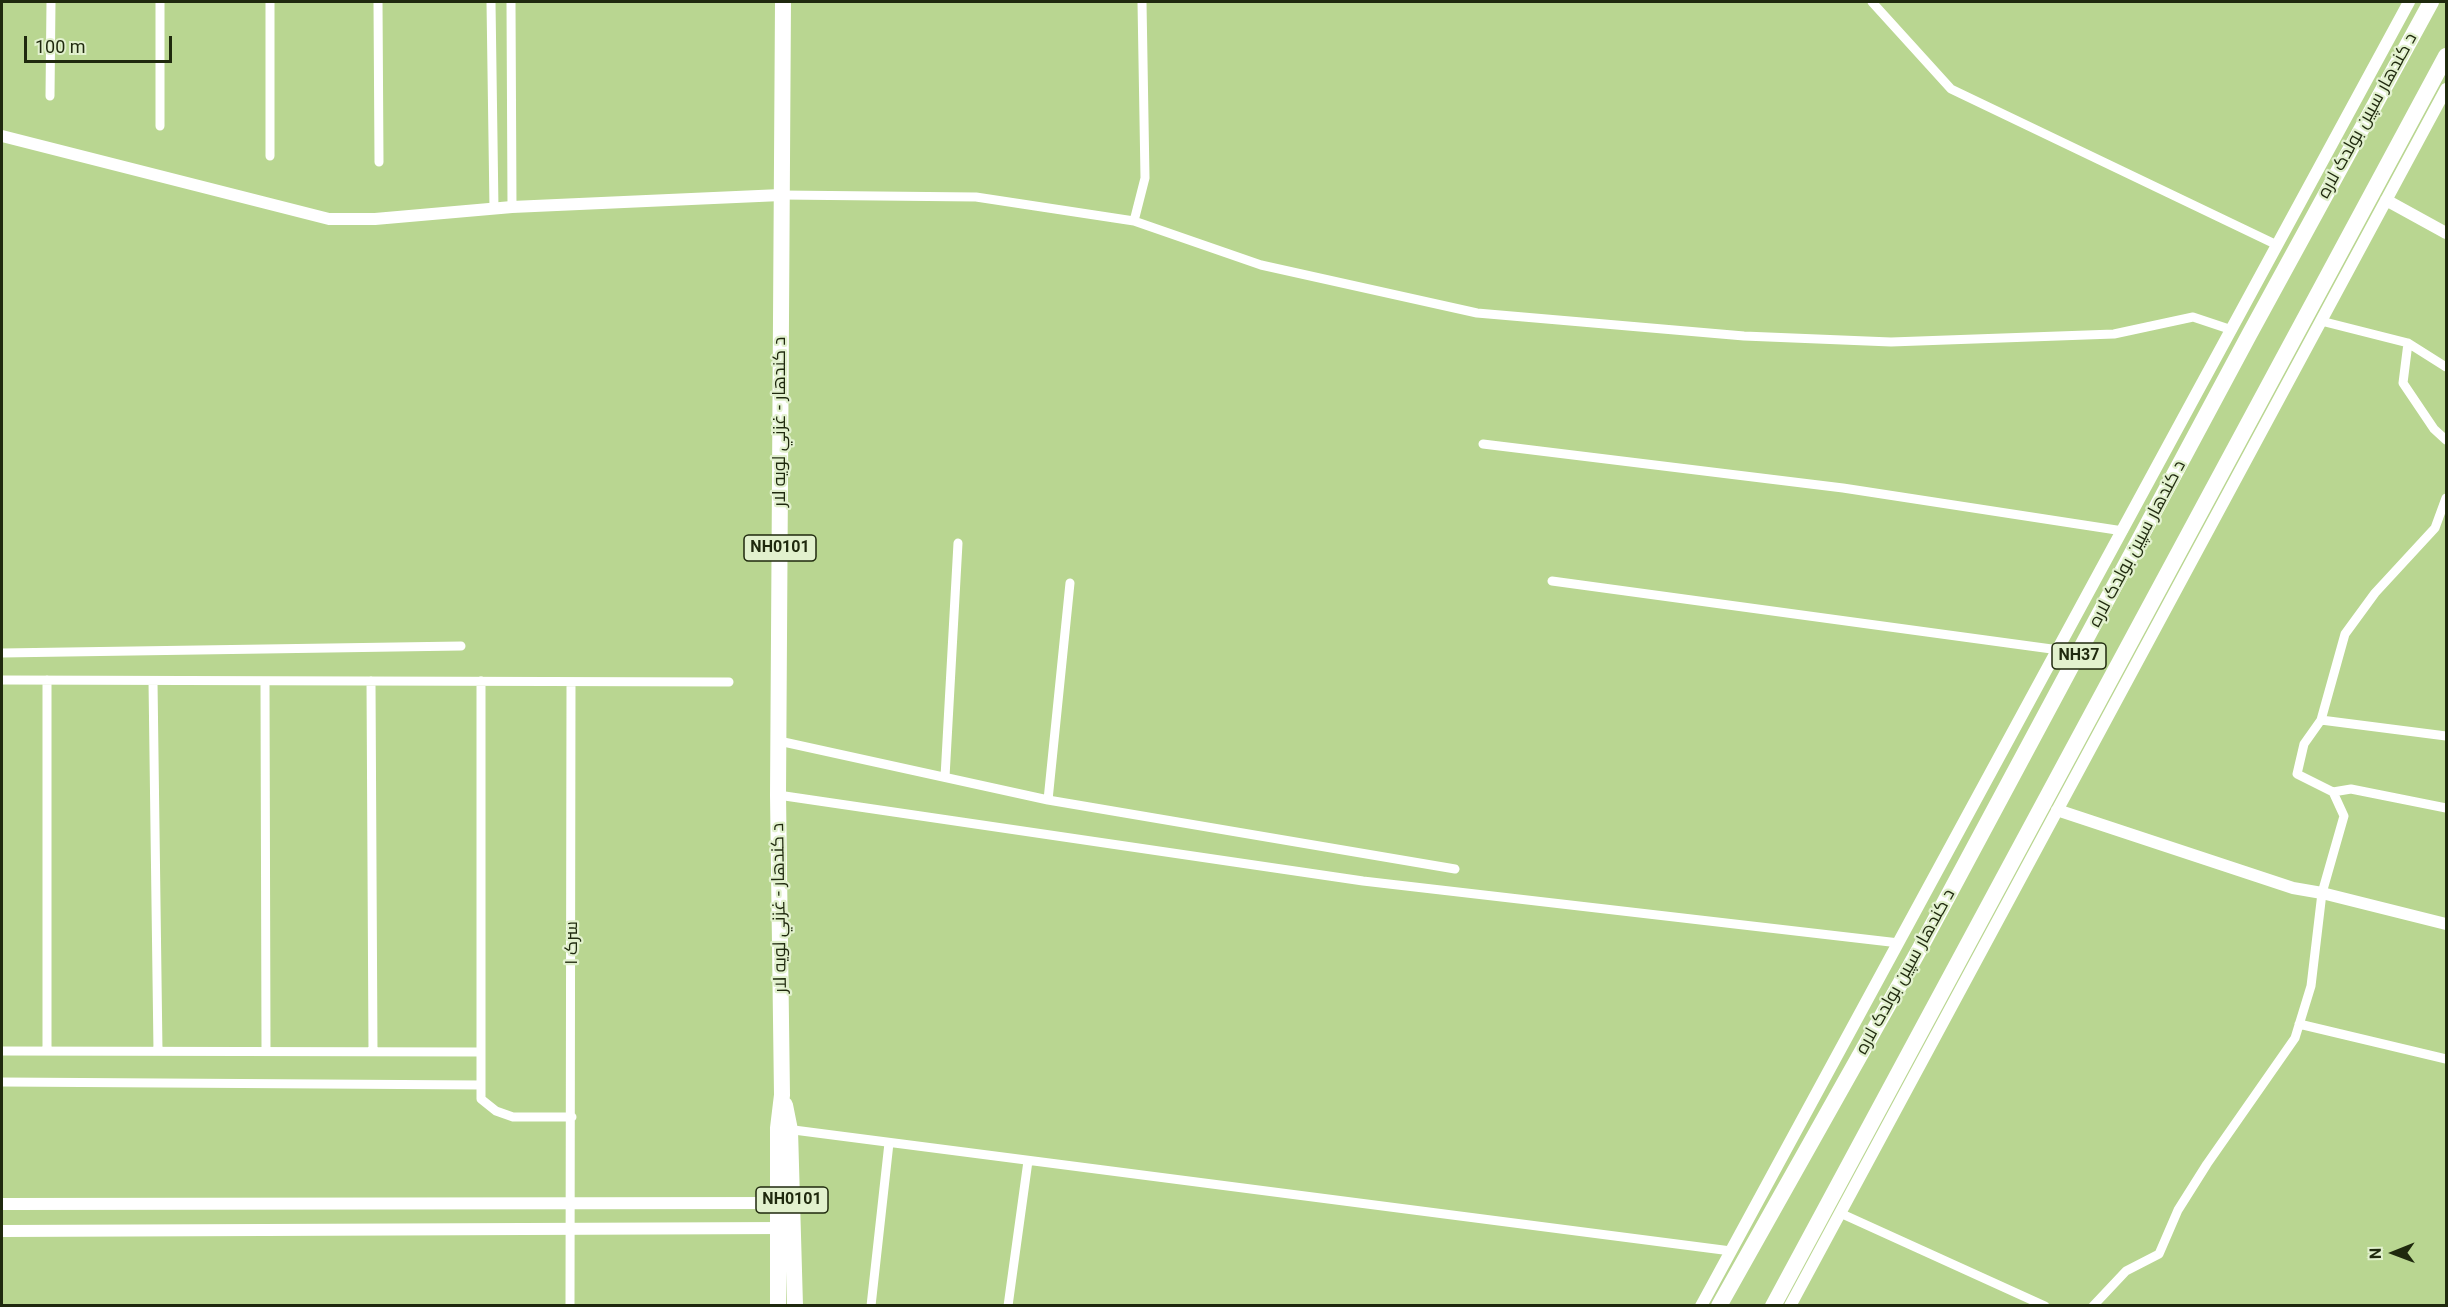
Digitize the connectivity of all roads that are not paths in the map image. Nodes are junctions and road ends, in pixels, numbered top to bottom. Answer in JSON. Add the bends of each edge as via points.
{"nodes":[{"id":1,"x":51,"y":2,"type":"edge"},
{"id":2,"x":160,"y":2,"type":"edge"},
{"id":3,"x":270,"y":2,"type":"edge"},
{"id":4,"x":378,"y":2,"type":"edge"},
{"id":5,"x":491,"y":2,"type":"edge"},
{"id":6,"x":511,"y":2,"type":"edge"},
{"id":7,"x":783,"y":2,"type":"edge"},
{"id":8,"x":1143,"y":2,"type":"edge"},
{"id":9,"x":1872,"y":2,"type":"edge"},
{"id":10,"x":2409,"y":2,"type":"edge"},
{"id":11,"x":2431,"y":2,"type":"edge"},
{"id":12,"x":2446,"y":56,"type":"edge"},
{"id":13,"x":2446,"y":89,"type":"edge"},
{"id":14,"x":50,"y":96,"type":"dead end"},
{"id":15,"x":160,"y":126,"type":"dead end"},
{"id":16,"x":2,"y":136,"type":"edge"},
{"id":17,"x":270,"y":156,"type":"dead end"},
{"id":18,"x":380,"y":162,"type":"dead end"},
{"id":19,"x":781,"y":195,"type":"junction"},
{"id":20,"x":2386,"y":201,"type":"junction"},
{"id":21,"x":512,"y":207,"type":"junction"},
{"id":22,"x":494,"y":209,"type":"junction"},
{"id":23,"x":1134,"y":221,"type":"junction"},
{"id":24,"x":2446,"y":233,"type":"edge"},
{"id":25,"x":2277,"y":245,"type":"junction"},
{"id":26,"x":2321,"y":321,"type":"junction"},
{"id":27,"x":2232,"y":330,"type":"junction"},
{"id":28,"x":2408,"y":343,"type":"junction"},
{"id":29,"x":2446,"y":367,"type":"edge"},
{"id":30,"x":2446,"y":440,"type":"edge"},
{"id":31,"x":1483,"y":444,"type":"dead end"},
{"id":32,"x":2446,"y":498,"type":"edge"},
{"id":33,"x":2123,"y":531,"type":"junction"},
{"id":34,"x":958,"y":543,"type":"dead end"},
{"id":35,"x":1552,"y":581,"type":"dead end"},
{"id":36,"x":1070,"y":583,"type":"dead end"},
{"id":37,"x":461,"y":646,"type":"dead end"},
{"id":38,"x":2059,"y":650,"type":"junction"},
{"id":39,"x":2,"y":652,"type":"edge"},
{"id":40,"x":2,"y":680,"type":"edge"},
{"id":41,"x":47,"y":680,"type":"junction"},
{"id":42,"x":153,"y":681,"type":"junction"},
{"id":43,"x":265,"y":681,"type":"junction"},
{"id":44,"x":371,"y":681,"type":"junction"},
{"id":45,"x":481,"y":681,"type":"junction"},
{"id":46,"x":571,"y":682,"type":"junction"},
{"id":47,"x":729,"y":682,"type":"dead end"},
{"id":48,"x":2321,"y":720,"type":"junction"},
{"id":49,"x":2446,"y":736,"type":"edge"},
{"id":50,"x":779,"y":741,"type":"junction"},
{"id":51,"x":945,"y":777,"type":"junction"},
{"id":52,"x":2333,"y":792,"type":"junction"},
{"id":53,"x":778,"y":795,"type":"junction"},
{"id":54,"x":1048,"y":800,"type":"junction"},
{"id":55,"x":2446,"y":808,"type":"edge"},
{"id":56,"x":2057,"y":810,"type":"junction"},
{"id":57,"x":1455,"y":868,"type":"dead end"},
{"id":58,"x":2322,"y":893,"type":"junction"},
{"id":59,"x":2446,"y":924,"type":"edge"},
{"id":60,"x":1899,"y":944,"type":"junction"},
{"id":61,"x":2299,"y":1024,"type":"junction"},
{"id":62,"x":2,"y":1051,"type":"edge"},
{"id":63,"x":47,"y":1051,"type":"junction"},
{"id":64,"x":158,"y":1051,"type":"junction"},
{"id":65,"x":266,"y":1051,"type":"junction"},
{"id":66,"x":373,"y":1052,"type":"junction"},
{"id":67,"x":481,"y":1052,"type":"junction"},
{"id":68,"x":2446,"y":1059,"type":"edge"},
{"id":69,"x":2,"y":1082,"type":"edge"},
{"id":70,"x":481,"y":1085,"type":"junction"},
{"id":71,"x":572,"y":1117,"type":"junction"},
{"id":72,"x":784,"y":1129,"type":"junction"},
{"id":73,"x":889,"y":1143,"type":"junction"},
{"id":74,"x":1028,"y":1161,"type":"junction"},
{"id":75,"x":785,"y":1203,"type":"junction"},
{"id":76,"x":2,"y":1204,"type":"edge"},
{"id":77,"x":571,"y":1204,"type":"junction"},
{"id":78,"x":1840,"y":1213,"type":"junction"},
{"id":79,"x":785,"y":1228,"type":"junction"},
{"id":80,"x":571,"y":1230,"type":"junction"},
{"id":81,"x":2,"y":1231,"type":"edge"},
{"id":82,"x":1731,"y":1251,"type":"junction"},
{"id":83,"x":570,"y":1305,"type":"edge"},
{"id":84,"x":778,"y":1305,"type":"edge"},
{"id":85,"x":795,"y":1305,"type":"edge"},
{"id":86,"x":872,"y":1305,"type":"edge"},
{"id":87,"x":1008,"y":1305,"type":"edge"},
{"id":88,"x":1701,"y":1305,"type":"edge"},
{"id":89,"x":1719,"y":1305,"type":"edge"},
{"id":90,"x":1773,"y":1305,"type":"edge"},
{"id":91,"x":1790,"y":1305,"type":"edge"},
{"id":92,"x":2045,"y":1305,"type":"edge"},
{"id":93,"x":2093,"y":1305,"type":"edge"}],
"edges":[{"from":1,"to":14,"type":"street"},
{"from":2,"to":15,"type":"street"},
{"from":3,"to":17,"type":"street"},
{"from":4,"to":18,"type":"street"},
{"from":5,"to":22,"type":"street"},
{"from":6,"to":21,"type":"street"},
{"from":7,"to":19,"type":"highway","name":"د کندهار - غزني لويه لار","number":"NH0101"},
{"from":8,"to":23,"type":"street","via":[[1145,178]]},
{"from":9,"to":25,"type":"street","via":[[1951,89]]},
{"from":10,"to":25,"type":"street"},
{"from":11,"to":89,"type":"highway","name":"د کندهار سپین بولدک لاره","number":"NH37","via":[[1929,932]]},
{"from":12,"to":90,"type":"highway","number":"NH37"},
{"from":13,"to":20,"type":"street"},
{"from":16,"to":22,"type":"street","via":[[329,219]]},
{"from":19,"to":21,"type":"street"},
{"from":19,"to":23,"type":"street","via":[[976,197]]},
{"from":19,"to":50,"type":"highway","name":"د کندهار - غزني لويه لار","number":"NH0101"},
{"from":20,"to":24,"type":"street"},
{"from":20,"to":26,"type":"street"},
{"from":21,"to":22,"type":"street"},
{"from":23,"to":27,"type":"street","via":[[1261,265],[1477,313],[1743,336],[1891,342],[2114,334],[2193,317]]},
{"from":25,"to":27,"type":"street"},
{"from":26,"to":28,"type":"street"},
{"from":26,"to":56,"type":"street"},
{"from":27,"to":33,"type":"street"},
{"from":28,"to":29,"type":"street"},
{"from":28,"to":30,"type":"street","via":[[2403,383]]},
{"from":31,"to":33,"type":"street","via":[[1844,488]]},
{"from":32,"to":48,"type":"street","via":[[2434,528],[2344,634]]},
{"from":33,"to":38,"type":"street"},
{"from":34,"to":51,"type":"street"},
{"from":35,"to":38,"type":"street"},
{"from":36,"to":54,"type":"street"},
{"from":37,"to":39,"type":"street"},
{"from":38,"to":60,"type":"street"},
{"from":40,"to":41,"type":"street"},
{"from":41,"to":42,"type":"street"},
{"from":41,"to":63,"type":"street"},
{"from":42,"to":43,"type":"street"},
{"from":42,"to":64,"type":"street"},
{"from":43,"to":44,"type":"street"},
{"from":43,"to":65,"type":"street"},
{"from":44,"to":45,"type":"street"},
{"from":44,"to":66,"type":"street"},
{"from":45,"to":46,"type":"street"},
{"from":45,"to":67,"type":"street"},
{"from":46,"to":47,"type":"street"},
{"from":46,"to":71,"type":"street","name":"سرک ۱"},
{"from":48,"to":49,"type":"street"},
{"from":48,"to":52,"type":"street","via":[[2304,744],[2297,774]]},
{"from":50,"to":51,"type":"street"},
{"from":50,"to":53,"type":"highway","name":"د کندهار - غزني لويه لار","number":"NH0101"},
{"from":51,"to":54,"type":"street"},
{"from":52,"to":55,"type":"street","via":[[2350,789]]},
{"from":52,"to":58,"type":"street","via":[[2344,816]]},
{"from":53,"to":60,"type":"street","via":[[1363,881]]},
{"from":53,"to":72,"type":"highway","name":"د کندهار - غزني لويه لار","number":"NH0101"},
{"from":54,"to":57,"type":"street"},
{"from":56,"to":58,"type":"street","via":[[2293,888]]},
{"from":56,"to":78,"type":"street"},
{"from":58,"to":59,"type":"street"},
{"from":58,"to":61,"type":"street","via":[[2311,986]]},
{"from":60,"to":82,"type":"street"},
{"from":61,"to":68,"type":"street"},
{"from":61,"to":93,"type":"street","via":[[2295,1038],[2178,1210],[2160,1254],[2126,1271]]},
{"from":62,"to":63,"type":"street"},
{"from":63,"to":64,"type":"street"},
{"from":64,"to":65,"type":"street"},
{"from":65,"to":66,"type":"street"},
{"from":66,"to":67,"type":"street"},
{"from":67,"to":70,"type":"street"},
{"from":69,"to":70,"type":"street"},
{"from":70,"to":71,"type":"street","via":[[481,1099],[496,1111],[513,1117]]},
{"from":71,"to":77,"type":"street","name":"سرک ۱"},
{"from":72,"to":73,"type":"street"},
{"from":72,"to":75,"type":"highway","name":"د کندهار - غزني لويه لار","number":"NH0101"},
{"from":73,"to":74,"type":"street"},
{"from":73,"to":86,"type":"street"},
{"from":74,"to":82,"type":"street"},
{"from":74,"to":87,"type":"street"},
{"from":75,"to":77,"type":"street"},
{"from":75,"to":79,"type":"highway","name":"د کندهار - غزني لويه لار","number":"NH0101"},
{"from":76,"to":77,"type":"street"},
{"from":77,"to":80,"type":"street","name":"سرک ۱"},
{"from":78,"to":91,"type":"street"},
{"from":78,"to":92,"type":"street"},
{"from":79,"to":80,"type":"street"},
{"from":79,"to":84,"type":"highway","name":"د کندهار - غزني لويه لار","number":"NH0101"},
{"from":79,"to":85,"type":"highway","name":"د کندهار - غزني لويه لار","number":"NH0101"},
{"from":80,"to":81,"type":"street"},
{"from":80,"to":83,"type":"street","name":"سرک ۱"},
{"from":82,"to":88,"type":"street"}]}
